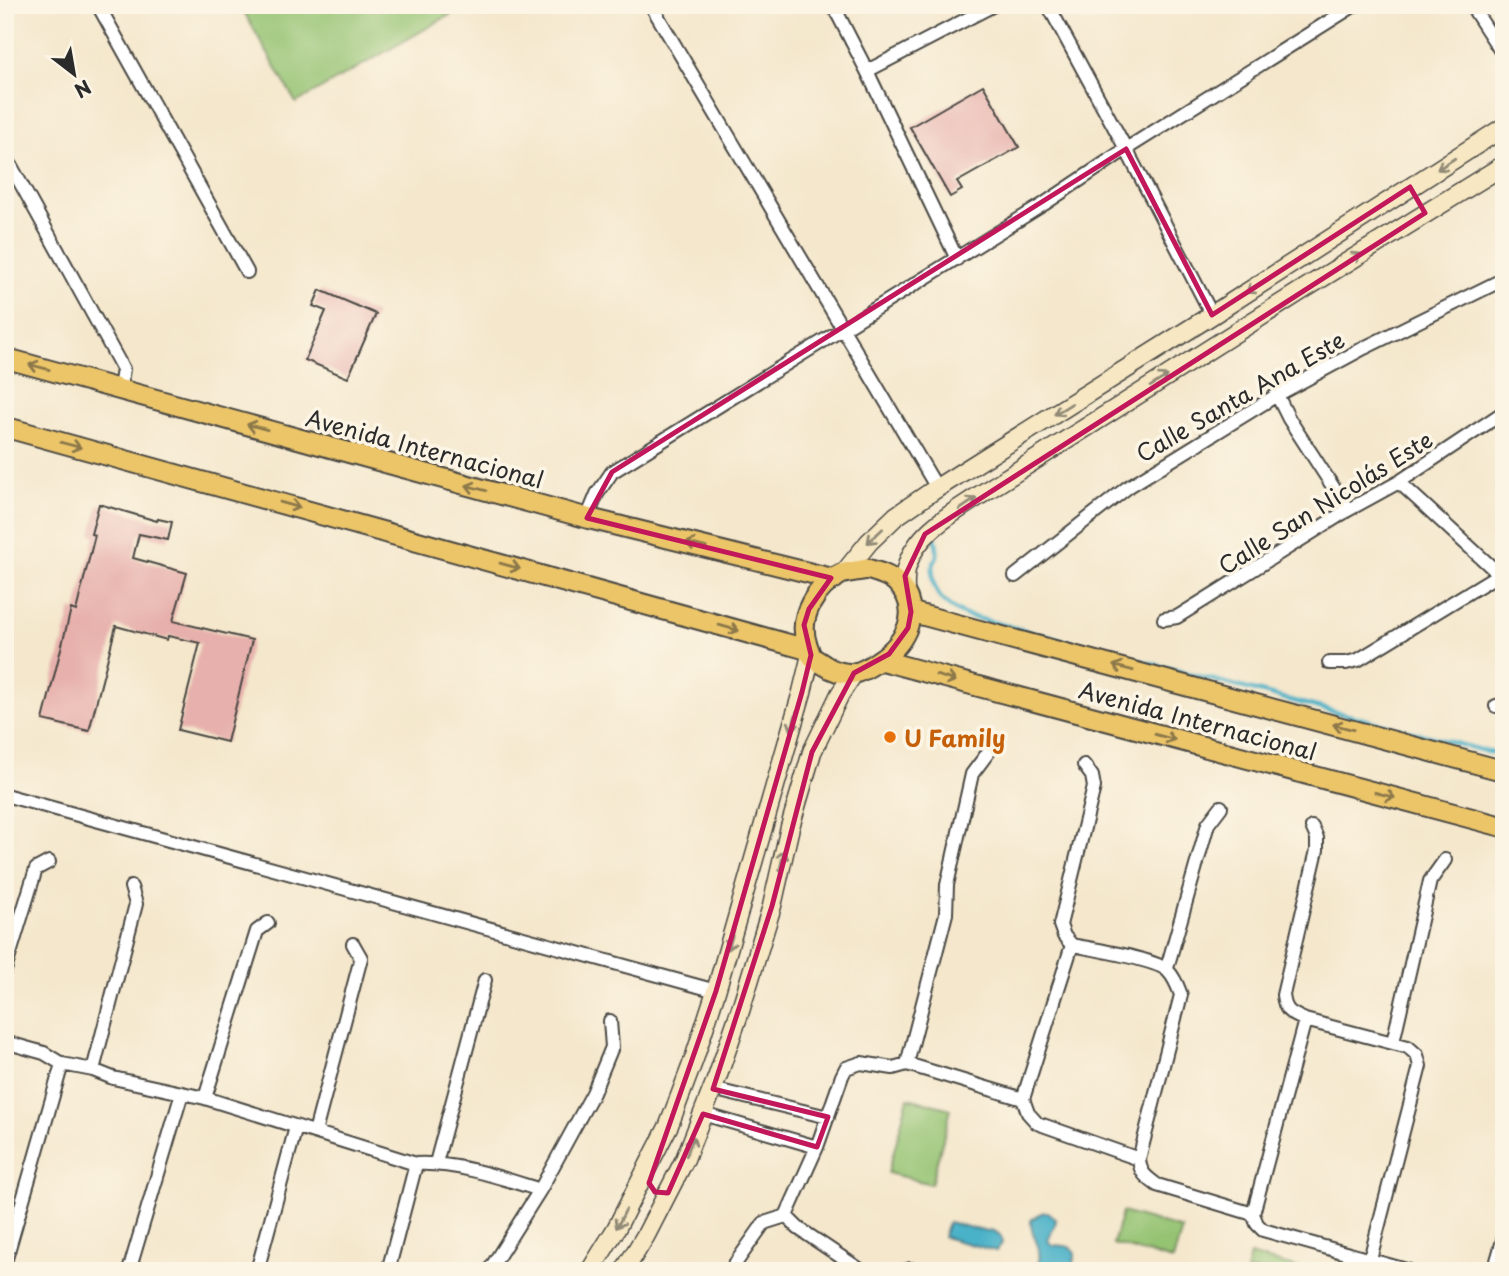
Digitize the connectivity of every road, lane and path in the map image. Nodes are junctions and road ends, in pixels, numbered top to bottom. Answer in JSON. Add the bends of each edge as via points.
{"nodes":[{"id":1,"x":98,"y":5,"type":"edge"},
{"id":2,"x":651,"y":5,"type":"edge"},
{"id":3,"x":833,"y":5,"type":"edge"},
{"id":4,"x":993,"y":5,"type":"edge"},
{"id":5,"x":1048,"y":5,"type":"edge"},
{"id":6,"x":1355,"y":5,"type":"edge"},
{"id":7,"x":1471,"y":5,"type":"edge"},
{"id":8,"x":1504,"y":56,"type":"edge"},
{"id":9,"x":867,"y":71,"type":"junction"},
{"id":10,"x":1504,"y":127,"type":"edge"},
{"id":11,"x":1126,"y":149,"type":"junction"},
{"id":12,"x":5,"y":155,"type":"edge"},
{"id":13,"x":1504,"y":165,"type":"edge"},
{"id":14,"x":1410,"y":187,"type":"junction"},
{"id":15,"x":1425,"y":213,"type":"junction"},
{"id":16,"x":957,"y":259,"type":"junction"},
{"id":17,"x":247,"y":272,"type":"dead end"},
{"id":18,"x":1504,"y":279,"type":"edge"},
{"id":19,"x":1212,"y":315,"type":"junction"},
{"id":20,"x":843,"y":329,"type":"junction"},
{"id":21,"x":5,"y":358,"type":"edge"},
{"id":22,"x":120,"y":389,"type":"junction"},
{"id":23,"x":1277,"y":395,"type":"junction"},
{"id":24,"x":1504,"y":412,"type":"edge"},
{"id":25,"x":5,"y":427,"type":"edge"},
{"id":26,"x":1399,"y":482,"type":"junction"},
{"id":27,"x":937,"y":488,"type":"junction"},
{"id":28,"x":1349,"y":510,"type":"junction"},
{"id":29,"x":587,"y":518,"type":"junction"},
{"id":30,"x":1502,"y":573,"type":"edge"},
{"id":31,"x":839,"y":576,"type":"junction"},
{"id":32,"x":1015,"y":576,"type":"dead end"},
{"id":33,"x":908,"y":603,"type":"junction"},
{"id":34,"x":1164,"y":619,"type":"dead end"},
{"id":35,"x":810,"y":652,"type":"junction"},
{"id":36,"x":880,"y":660,"type":"junction"},
{"id":37,"x":1329,"y":663,"type":"dead end"},
{"id":38,"x":854,"y":673,"type":"junction"},
{"id":39,"x":990,"y":750,"type":"dead end"},
{"id":40,"x":1084,"y":765,"type":"dead end"},
{"id":41,"x":1504,"y":771,"type":"edge"},
{"id":42,"x":5,"y":795,"type":"edge"},
{"id":43,"x":1221,"y":807,"type":"dead end"},
{"id":44,"x":765,"y":820,"type":"junction"},
{"id":45,"x":790,"y":827,"type":"junction"},
{"id":46,"x":1312,"y":827,"type":"dead end"},
{"id":47,"x":1504,"y":827,"type":"edge"},
{"id":48,"x":1445,"y":860,"type":"dead end"},
{"id":49,"x":50,"y":862,"type":"dead end"},
{"id":50,"x":131,"y":887,"type":"dead end"},
{"id":51,"x":268,"y":923,"type":"dead end"},
{"id":52,"x":353,"y":944,"type":"dead end"},
{"id":53,"x":1072,"y":945,"type":"junction"},
{"id":54,"x":1167,"y":968,"type":"junction"},
{"id":55,"x":5,"y":970,"type":"edge"},
{"id":56,"x":485,"y":980,"type":"dead end"},
{"id":57,"x":716,"y":991,"type":"junction"},
{"id":58,"x":1305,"y":1020,"type":"junction"},
{"id":59,"x":610,"y":1021,"type":"dead end"},
{"id":60,"x":5,"y":1042,"type":"edge"},
{"id":61,"x":1393,"y":1042,"type":"junction"},
{"id":62,"x":62,"y":1063,"type":"junction"},
{"id":63,"x":907,"y":1064,"type":"junction"},
{"id":64,"x":93,"y":1070,"type":"junction"},
{"id":65,"x":712,"y":1089,"type":"junction"},
{"id":66,"x":183,"y":1093,"type":"junction"},
{"id":67,"x":205,"y":1098,"type":"junction"},
{"id":68,"x":1023,"y":1099,"type":"junction"},
{"id":69,"x":703,"y":1114,"type":"junction"},
{"id":70,"x":828,"y":1117,"type":"junction"},
{"id":71,"x":296,"y":1127,"type":"junction"},
{"id":72,"x":315,"y":1132,"type":"junction"},
{"id":73,"x":660,"y":1143,"type":"junction"},
{"id":74,"x":817,"y":1147,"type":"junction"},
{"id":75,"x":1139,"y":1159,"type":"junction"},
{"id":76,"x":436,"y":1163,"type":"junction"},
{"id":77,"x":416,"y":1164,"type":"junction"},
{"id":78,"x":540,"y":1190,"type":"junction"},
{"id":79,"x":668,"y":1193,"type":"junction"},
{"id":80,"x":1253,"y":1214,"type":"junction"},
{"id":81,"x":786,"y":1216,"type":"junction"},
{"id":82,"x":1504,"y":1237,"type":"edge"},
{"id":83,"x":1370,"y":1259,"type":"junction"},
{"id":84,"x":5,"y":1262,"type":"edge"},
{"id":85,"x":129,"y":1271,"type":"edge"},
{"id":86,"x":257,"y":1271,"type":"edge"},
{"id":87,"x":388,"y":1271,"type":"edge"},
{"id":88,"x":489,"y":1271,"type":"edge"},
{"id":89,"x":590,"y":1271,"type":"edge"},
{"id":90,"x":624,"y":1271,"type":"edge"},
{"id":91,"x":730,"y":1271,"type":"edge"},
{"id":92,"x":862,"y":1271,"type":"edge"},
{"id":93,"x":904,"y":1271,"type":"edge"},
{"id":94,"x":913,"y":1271,"type":"edge"},
{"id":95,"x":1410,"y":1271,"type":"edge"},
{"id":96,"x":1494,"y":1271,"type":"edge"}],
"edges":[{"from":1,"to":17,"type":"street"},
{"from":2,"to":20,"type":"street"},
{"from":3,"to":9,"type":"street"},
{"from":4,"to":9,"type":"street"},
{"from":5,"to":11,"type":"street"},
{"from":6,"to":11,"type":"street"},
{"from":7,"to":8,"type":"street"},
{"from":9,"to":16,"type":"street"},
{"from":10,"to":14,"type":"main road","one_way":true},
{"from":11,"to":16,"type":"street"},
{"from":11,"to":19,"type":"street"},
{"from":12,"to":22,"type":"street","via":[[123,369]]},
{"from":13,"to":15,"type":"main road"},
{"from":14,"to":15,"type":"main road"},
{"from":14,"to":19,"type":"main road","one_way":true},
{"from":33,"to":15,"type":"main road","one_way":true,"via":[[907,564],[925,534],[947,517]]},
{"from":16,"to":20,"type":"street"},
{"from":18,"to":23,"type":"street","name":"Calle Santa Ana Este"},
{"from":19,"to":27,"type":"main road","one_way":true},
{"from":20,"to":27,"type":"street"},
{"from":20,"to":29,"type":"street","via":[[612,472]]},
{"from":22,"to":21,"type":"main road","name":"Avenida Internacional","one_way":true},
{"from":29,"to":22,"type":"main road","name":"Avenida Internacional","one_way":true},
{"from":23,"to":28,"type":"street"},
{"from":23,"to":32,"type":"street","name":"Calle Santa Ana Este","via":[[1128,487]]},
{"from":24,"to":26,"type":"street","name":"Calle San Nicolás Este"},
{"from":25,"to":35,"type":"main road","one_way":true},
{"from":26,"to":28,"type":"street","name":"Calle San Nicolás Este"},
{"from":26,"to":30,"type":"street"},
{"from":27,"to":31,"type":"main road","one_way":true,"via":[[896,516]]},
{"from":28,"to":34,"type":"street","name":"Calle San Nicolás Este","via":[[1177,617]]},
{"from":31,"to":29,"type":"main road","name":"Avenida Internacional","one_way":true},
{"from":30,"to":37,"type":"street","via":[[1358,660]]},
{"from":31,"to":33,"type":"main road","via":[[867,569],[884,574],[895,581]]},
{"from":31,"to":35,"type":"main road","via":[[815,596],[808,609],[804,625]]},
{"from":33,"to":36,"type":"main road","via":[[908,628],[900,643]]},
{"from":41,"to":33,"type":"main road","name":"Avenida Internacional","one_way":true},
{"from":35,"to":38,"type":"main road","via":[[828,668]]},
{"from":35,"to":44,"type":"main road","one_way":true},
{"from":36,"to":38,"type":"main road"},
{"from":36,"to":47,"type":"main road","name":"Avenida Internacional","one_way":true},
{"from":38,"to":45,"type":"main road","via":[[812,752]]},
{"from":39,"to":63,"type":"street","via":[[972,774],[947,885],[946,914]]},
{"from":40,"to":53,"type":"street","via":[[1094,787],[1060,925]]},
{"from":42,"to":57,"type":"street"},
{"from":43,"to":54,"type":"street","via":[[1208,824]]},
{"from":44,"to":45,"type":"main road"},
{"from":44,"to":57,"type":"main road","one_way":true},
{"from":65,"to":45,"type":"main road","one_way":true,"via":[[772,906]]},
{"from":46,"to":58,"type":"street","via":[[1317,850],[1283,995],[1290,1013]]},
{"from":48,"to":61,"type":"street","via":[[1430,881]]},
{"from":49,"to":55,"type":"street","via":[[36,869]]},
{"from":50,"to":64,"type":"street","via":[[136,904]]},
{"from":51,"to":67,"type":"street","via":[[257,932]]},
{"from":52,"to":72,"type":"street","via":[[362,958]]},
{"from":53,"to":54,"type":"street"},
{"from":53,"to":68,"type":"street"},
{"from":54,"to":75,"type":"street","via":[[1181,995]]},
{"from":56,"to":76,"type":"street"},
{"from":57,"to":73,"type":"main road"},
{"from":58,"to":61,"type":"street"},
{"from":58,"to":80,"type":"street"},
{"from":59,"to":78,"type":"street","via":[[612,1047],[593,1093]]},
{"from":60,"to":62,"type":"street"},
{"from":61,"to":83,"type":"street","via":[[1417,1055],[1420,1066]]},
{"from":62,"to":64,"type":"street"},
{"from":62,"to":84,"type":"street"},
{"from":63,"to":68,"type":"street"},
{"from":63,"to":70,"type":"street","via":[[893,1068],[861,1063],[846,1068]]},
{"from":64,"to":66,"type":"street"},
{"from":65,"to":69,"type":"main road"},
{"from":65,"to":70,"type":"street"},
{"from":66,"to":67,"type":"street"},
{"from":66,"to":85,"type":"street"},
{"from":67,"to":71,"type":"street"},
{"from":68,"to":75,"type":"street","via":[[1037,1123]]},
{"from":69,"to":74,"type":"street"},
{"from":79,"to":69,"type":"main road","one_way":true},
{"from":70,"to":74,"type":"street"},
{"from":71,"to":72,"type":"street"},
{"from":71,"to":86,"type":"street"},
{"from":72,"to":77,"type":"street"},
{"from":73,"to":79,"type":"main road","via":[[659,1163],[649,1183],[655,1192]]},
{"from":73,"to":89,"type":"main road","one_way":true},
{"from":74,"to":81,"type":"street"},
{"from":75,"to":80,"type":"street","via":[[1143,1176],[1157,1185]]},
{"from":76,"to":77,"type":"street"},
{"from":76,"to":78,"type":"street"},
{"from":77,"to":87,"type":"street"},
{"from":78,"to":88,"type":"street"},
{"from":79,"to":90,"type":"main road"},
{"from":80,"to":83,"type":"street","via":[[1263,1230]]},
{"from":81,"to":91,"type":"street","via":[[764,1223]]},
{"from":81,"to":92,"type":"street"},
{"from":82,"to":96,"type":"street"},
{"from":83,"to":95,"type":"street"},
{"from":93,"to":94,"type":"street"}]}
